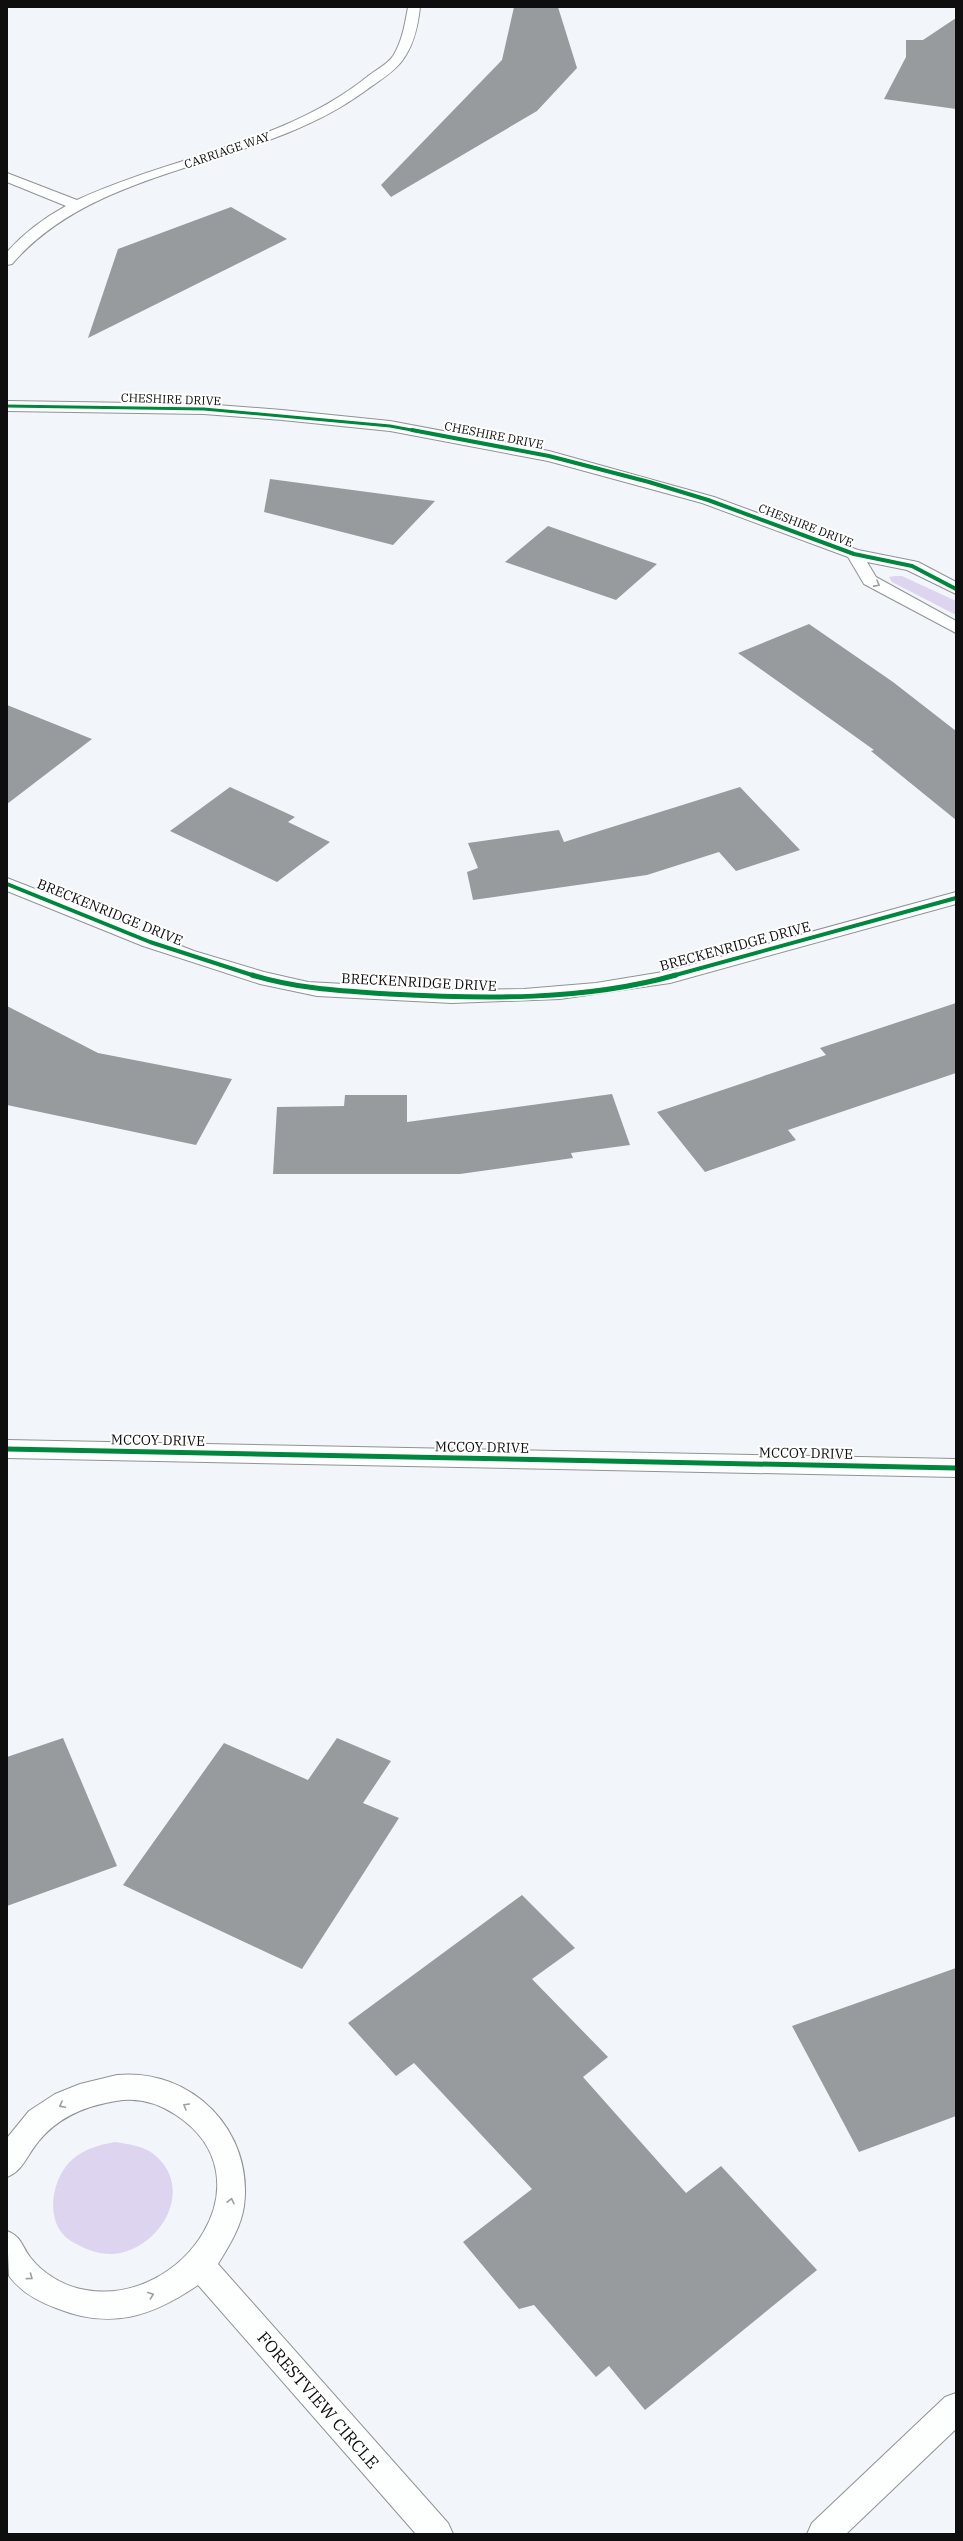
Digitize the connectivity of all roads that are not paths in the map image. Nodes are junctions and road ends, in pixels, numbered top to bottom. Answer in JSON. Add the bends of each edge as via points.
{"nodes":[{"id":1,"x":414,"y":7,"type":"edge"},
{"id":2,"x":7,"y":177,"type":"edge"},
{"id":3,"x":77,"y":205,"type":"junction"},
{"id":4,"x":7,"y":261,"type":"edge"},
{"id":5,"x":7,"y":406,"type":"edge"},
{"id":6,"x":854,"y":554,"type":"junction"},
{"id":7,"x":956,"y":589,"type":"edge"},
{"id":8,"x":956,"y":628,"type":"edge"},
{"id":9,"x":7,"y":884,"type":"edge"},
{"id":10,"x":956,"y":898,"type":"edge"},
{"id":11,"x":7,"y":1449,"type":"edge"},
{"id":12,"x":956,"y":1468,"type":"edge"},
{"id":13,"x":7,"y":2164,"type":"edge"},
{"id":14,"x":7,"y":2246,"type":"edge"},
{"id":15,"x":200,"y":2265,"type":"junction"},
{"id":16,"x":956,"y":2408,"type":"edge"},
{"id":17,"x":437,"y":2534,"type":"edge"},
{"id":18,"x":823,"y":2534,"type":"edge"}],
"edges":[{"from":1,"to":3,"type":"street","name":"CARRIAGE WAY","via":[[413,22],[399,57],[340,103],[280,131],[119,186]]},
{"from":2,"to":3,"type":"street"},
{"from":3,"to":4,"type":"street","name":"CARRIAGE WAY","via":[[43,227]]},
{"from":5,"to":6,"type":"street","name":"CHESHIRE DRIVE","via":[[204,409],[390,426],[549,456],[649,482],[708,500]]},
{"from":6,"to":7,"type":"street","name":"CHESHIRE DRIVE","via":[[912,566]]},
{"from":6,"to":8,"type":"street","name":"CHESHIRE DRIVE","one_way":true,"via":[[870,580]]},
{"from":9,"to":10,"type":"street","name":"BRECKENRIDGE DRIVE","via":[[145,941],[299,987],[443,998],[508,998],[636,984],[670,977]]},
{"from":11,"to":12,"type":"street","name":"MCCOY DRIVE"},
{"from":15,"to":13,"type":"street","one_way":true,"via":[[221,2234],[232,2197],[230,2162],[214,2131],[189,2107],[158,2091],[120,2087],[83,2094],[49,2112],[21,2138]]},
{"from":14,"to":15,"type":"street","one_way":true,"via":[[24,2272],[53,2294],[90,2305],[130,2303],[162,2291]]},
{"from":15,"to":17,"type":"street","name":"FORESTVIEW CIRCLE"},
{"from":16,"to":18,"type":"street"}]}
